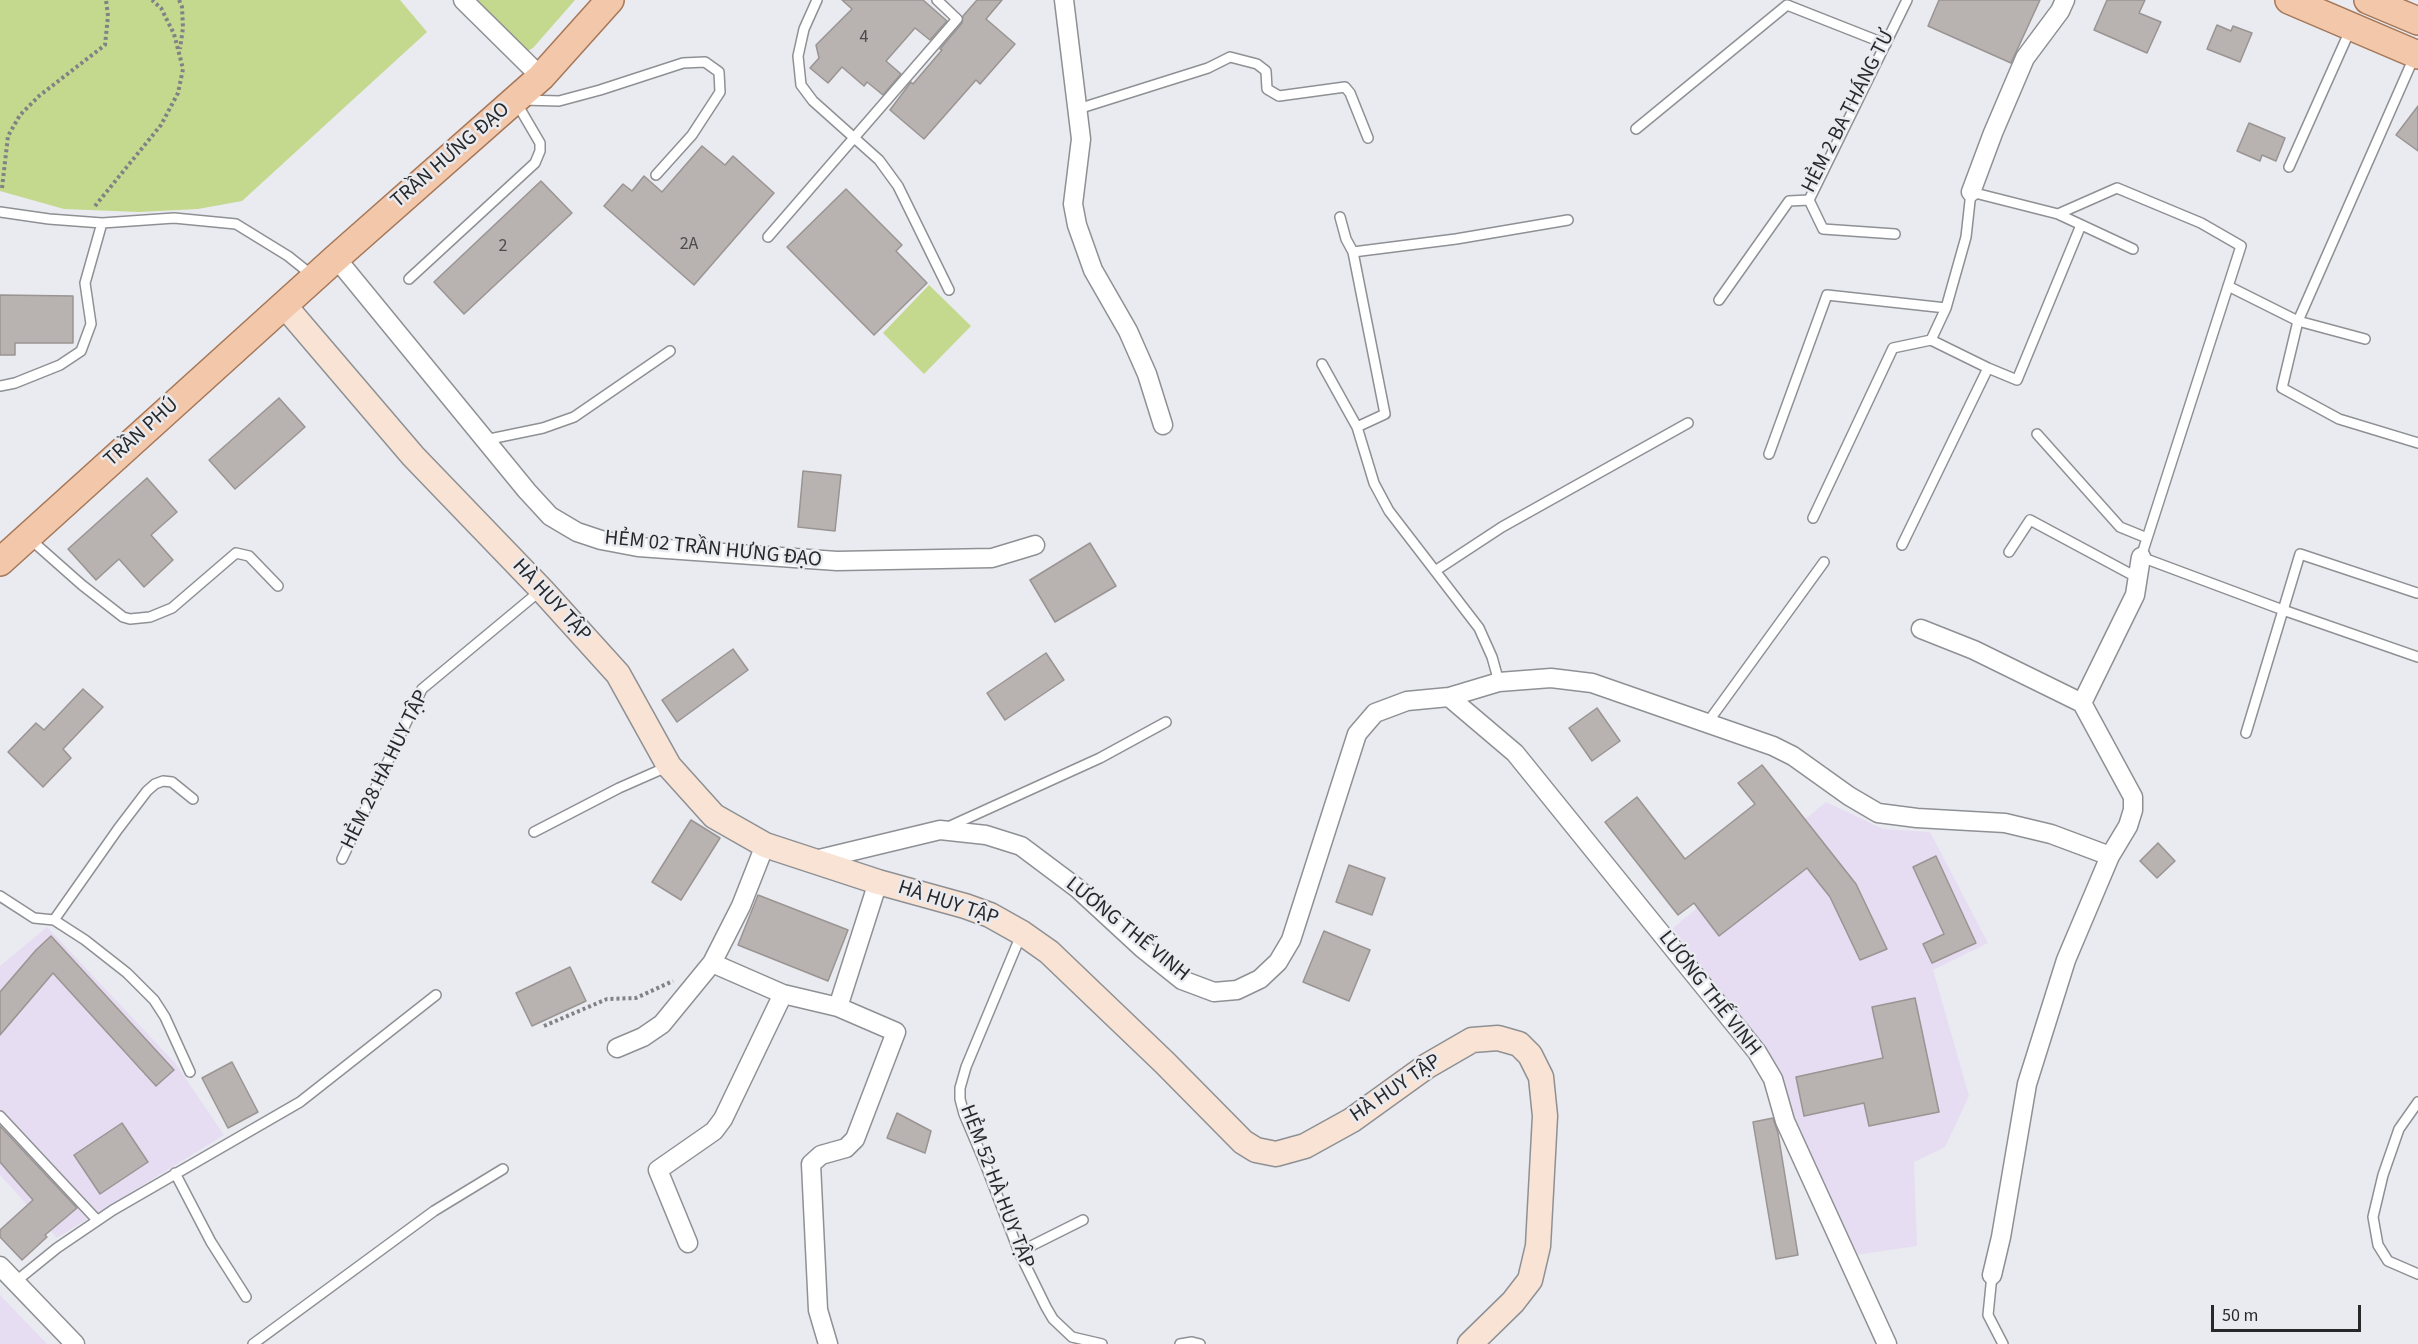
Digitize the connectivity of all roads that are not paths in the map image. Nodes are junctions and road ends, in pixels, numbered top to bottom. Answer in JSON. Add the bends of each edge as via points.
{"nodes":[{"id":1,"x":463,"y":0,"type":"edge"},
{"id":2,"x":610,"y":0,"type":"edge"},
{"id":3,"x":818,"y":0,"type":"edge"},
{"id":4,"x":937,"y":0,"type":"edge"},
{"id":5,"x":1064,"y":0,"type":"edge"},
{"id":6,"x":1907,"y":0,"type":"edge"},
{"id":7,"x":2065,"y":0,"type":"edge"},
{"id":8,"x":2289,"y":0,"type":"edge"},
{"id":9,"x":2368,"y":0,"type":"edge"},
{"id":10,"x":2418,"y":21,"type":"edge"},
{"id":11,"x":2352,"y":26,"type":"junction"},
{"id":12,"x":1886,"y":44,"type":"junction"},
{"id":13,"x":2417,"y":55,"type":"edge"},
{"id":14,"x":541,"y":77,"type":"junction"},
{"id":15,"x":515,"y":100,"type":"junction"},
{"id":16,"x":1078,"y":109,"type":"junction"},
{"id":17,"x":1636,"y":129,"type":"dead end"},
{"id":18,"x":853,"y":137,"type":"junction"},
{"id":19,"x":1368,"y":138,"type":"dead end"},
{"id":20,"x":2289,"y":167,"type":"dead end"},
{"id":21,"x":657,"y":175,"type":"dead end"},
{"id":22,"x":1971,"y":192,"type":"junction"},
{"id":23,"x":1809,"y":200,"type":"junction"},
{"id":24,"x":0,"y":212,"type":"edge"},
{"id":25,"x":2058,"y":214,"type":"junction"},
{"id":26,"x":1340,"y":217,"type":"dead end"},
{"id":27,"x":1568,"y":220,"type":"dead end"},
{"id":28,"x":102,"y":223,"type":"junction"},
{"id":29,"x":2081,"y":225,"type":"junction"},
{"id":30,"x":1895,"y":234,"type":"dead end"},
{"id":31,"x":768,"y":237,"type":"dead end"},
{"id":32,"x":2133,"y":249,"type":"dead end"},
{"id":33,"x":1353,"y":252,"type":"junction"},
{"id":34,"x":336,"y":258,"type":"junction"},
{"id":35,"x":315,"y":277,"type":"junction"},
{"id":36,"x":409,"y":279,"type":"dead end"},
{"id":37,"x":2228,"y":286,"type":"junction"},
{"id":38,"x":949,"y":290,"type":"dead end"},
{"id":39,"x":1719,"y":300,"type":"dead end"},
{"id":40,"x":284,"y":305,"type":"junction"},
{"id":41,"x":1947,"y":308,"type":"junction"},
{"id":42,"x":2298,"y":321,"type":"junction"},
{"id":43,"x":2365,"y":339,"type":"dead end"},
{"id":44,"x":1931,"y":340,"type":"junction"},
{"id":45,"x":670,"y":351,"type":"dead end"},
{"id":46,"x":1322,"y":364,"type":"dead end"},
{"id":47,"x":1988,"y":368,"type":"junction"},
{"id":48,"x":0,"y":386,"type":"edge"},
{"id":49,"x":1688,"y":423,"type":"dead end"},
{"id":50,"x":1163,"y":426,"type":"dead end"},
{"id":51,"x":1357,"y":427,"type":"junction"},
{"id":52,"x":2037,"y":434,"type":"dead end"},
{"id":53,"x":485,"y":440,"type":"junction"},
{"id":54,"x":2418,"y":443,"type":"edge"},
{"id":55,"x":1769,"y":454,"type":"dead end"},
{"id":56,"x":1812,"y":518,"type":"dead end"},
{"id":57,"x":28,"y":537,"type":"junction"},
{"id":58,"x":2147,"y":538,"type":"junction"},
{"id":59,"x":1035,"y":545,"type":"dead end"},
{"id":60,"x":1902,"y":545,"type":"dead end"},
{"id":61,"x":2009,"y":552,"type":"dead end"},
{"id":62,"x":2141,"y":557,"type":"junction"},
{"id":63,"x":0,"y":562,"type":"edge"},
{"id":64,"x":1824,"y":562,"type":"dead end"},
{"id":65,"x":1435,"y":571,"type":"junction"},
{"id":66,"x":2138,"y":578,"type":"junction"},
{"id":67,"x":278,"y":586,"type":"dead end"},
{"id":68,"x":542,"y":590,"type":"junction"},
{"id":69,"x":2417,"y":593,"type":"edge"},
{"id":70,"x":2283,"y":610,"type":"junction"},
{"id":71,"x":1921,"y":629,"type":"dead end"},
{"id":72,"x":2418,"y":657,"type":"edge"},
{"id":73,"x":1499,"y":682,"type":"junction"},
{"id":74,"x":1449,"y":697,"type":"junction"},
{"id":75,"x":2082,"y":703,"type":"junction"},
{"id":76,"x":1167,"y":722,"type":"dead end"},
{"id":77,"x":1708,"y":722,"type":"junction"},
{"id":78,"x":2246,"y":734,"type":"dead end"},
{"id":79,"x":669,"y":766,"type":"junction"},
{"id":80,"x":194,"y":799,"type":"dead end"},
{"id":81,"x":940,"y":830,"type":"junction"},
{"id":82,"x":534,"y":832,"type":"dead end"},
{"id":83,"x":765,"y":845,"type":"junction"},
{"id":84,"x":2110,"y":856,"type":"junction"},
{"id":85,"x":342,"y":859,"type":"dead end"},
{"id":86,"x":815,"y":860,"type":"junction"},
{"id":87,"x":878,"y":882,"type":"junction"},
{"id":88,"x":0,"y":896,"type":"edge"},
{"id":89,"x":54,"y":920,"type":"junction"},
{"id":90,"x":1022,"y":933,"type":"junction"},
{"id":91,"x":712,"y":963,"type":"junction"},
{"id":92,"x":783,"y":994,"type":"junction"},
{"id":93,"x":436,"y":995,"type":"dead end"},
{"id":94,"x":838,"y":1007,"type":"junction"},
{"id":95,"x":617,"y":1048,"type":"dead end"},
{"id":96,"x":190,"y":1072,"type":"dead end"},
{"id":97,"x":2418,"y":1102,"type":"edge"},
{"id":98,"x":0,"y":1116,"type":"edge"},
{"id":99,"x":503,"y":1169,"type":"dead end"},
{"id":100,"x":175,"y":1173,"type":"junction"},
{"id":101,"x":97,"y":1220,"type":"junction"},
{"id":102,"x":1083,"y":1220,"type":"dead end"},
{"id":103,"x":688,"y":1243,"type":"dead end"},
{"id":104,"x":1019,"y":1252,"type":"junction"},
{"id":105,"x":0,"y":1266,"type":"edge"},
{"id":106,"x":2418,"y":1274,"type":"edge"},
{"id":107,"x":1992,"y":1275,"type":"joint"},
{"id":108,"x":15,"y":1282,"type":"junction"},
{"id":109,"x":246,"y":1297,"type":"dead end"},
{"id":110,"x":75,"y":1344,"type":"edge"},
{"id":111,"x":253,"y":1344,"type":"edge"},
{"id":112,"x":828,"y":1344,"type":"edge"},
{"id":113,"x":1102,"y":1344,"type":"edge"},
{"id":114,"x":1180,"y":1344,"type":"edge"},
{"id":115,"x":1200,"y":1344,"type":"edge"},
{"id":116,"x":1470,"y":1344,"type":"edge"},
{"id":117,"x":1887,"y":1344,"type":"edge"},
{"id":118,"x":2003,"y":1344,"type":"edge"}],
"edges":[{"from":1,"to":14,"type":"street"},
{"from":2,"to":14,"type":"main road","name":"TRẦN HƯNG ĐẠO"},
{"from":3,"to":18,"type":"lane","via":[[804,29],[798,56],[801,85]]},
{"from":4,"to":18,"type":"lane","via":[[957,19]]},
{"from":5,"to":16,"type":"street"},
{"from":6,"to":12,"type":"lane","name":"HẺM 2 BA THÁNG TƯ"},
{"from":7,"to":22,"type":"street","via":[[2025,58]]},
{"from":8,"to":11,"type":"main road"},
{"from":9,"to":10,"type":"main road"},
{"from":11,"to":13,"type":"main road"},
{"from":11,"to":20,"type":"lane"},
{"from":12,"to":17,"type":"lane","via":[[1787,5]]},
{"from":12,"to":23,"type":"lane","name":"HẺM 2 BA THÁNG TƯ"},
{"from":13,"to":42,"type":"lane"},
{"from":14,"to":15,"type":"main road","name":"TRẦN HƯNG ĐẠO"},
{"from":15,"to":21,"type":"lane","via":[[559,100],[683,63],[705,62],[718,72],[720,92],[692,135]]},
{"from":15,"to":34,"type":"main road","name":"TRẦN HƯNG ĐẠO"},
{"from":15,"to":36,"type":"lane","via":[[540,143],[535,163]]},
{"from":16,"to":19,"type":"lane","via":[[1208,68],[1230,57],[1257,64],[1266,71],[1267,89],[1279,96],[1346,87]]},
{"from":16,"to":50,"type":"street","via":[[1081,139],[1073,204],[1077,225],[1093,270],[1148,374]]},
{"from":18,"to":31,"type":"lane"},
{"from":18,"to":38,"type":"lane","via":[[879,160],[898,186]]},
{"from":22,"to":25,"type":"lane"},
{"from":22,"to":41,"type":"lane","via":[[1966,237]]},
{"from":23,"to":30,"type":"lane","via":[[1824,229]]},
{"from":23,"to":39,"type":"lane","name":"HẺM 2 BA THÁNG TƯ","via":[[1789,201]]},
{"from":24,"to":28,"type":"lane"},
{"from":25,"to":29,"type":"lane"},
{"from":25,"to":37,"type":"lane","via":[[2117,188],[2128,192],[2201,223],[2241,246]]},
{"from":26,"to":33,"type":"lane"},
{"from":27,"to":33,"type":"lane"},
{"from":28,"to":35,"type":"lane","via":[[174,218],[236,224]]},
{"from":28,"to":48,"type":"lane","via":[[85,283],[91,324],[81,351],[60,365]]},
{"from":29,"to":32,"type":"lane"},
{"from":29,"to":47,"type":"lane","via":[[2018,380]]},
{"from":33,"to":51,"type":"lane","via":[[1385,414]]},
{"from":34,"to":35,"type":"main road","name":"TRẦN HƯNG ĐẠO"},
{"from":34,"to":53,"type":"street","name":"HẺM 02 TRẦN HƯNG ĐẠO"},
{"from":35,"to":40,"type":"main road","name":"TRẦN HƯNG ĐẠO"},
{"from":37,"to":42,"type":"lane"},
{"from":37,"to":58,"type":"lane"},
{"from":40,"to":57,"type":"main road","name":"TRẦN PHÚ"},
{"from":40,"to":68,"type":"street","name":"HÀ HUY TẬP","via":[[413,456]]},
{"from":41,"to":44,"type":"lane"},
{"from":41,"to":55,"type":"lane","via":[[1827,295]]},
{"from":42,"to":43,"type":"lane"},
{"from":42,"to":54,"type":"lane","via":[[2282,388],[2339,419]]},
{"from":44,"to":47,"type":"lane"},
{"from":44,"to":56,"type":"lane","via":[[1893,348]]},
{"from":45,"to":53,"type":"lane","via":[[574,417]]},
{"from":46,"to":51,"type":"lane"},
{"from":47,"to":60,"type":"lane"},
{"from":49,"to":65,"type":"lane","via":[[1502,527]]},
{"from":51,"to":65,"type":"lane","via":[[1374,483],[1389,511]]},
{"from":52,"to":58,"type":"lane","via":[[2120,527]]},
{"from":53,"to":59,"type":"street","name":"HẺM 02 TRẦN HƯNG ĐẠO","via":[[550,516],[601,540],[638,547],[837,561],[992,558]]},
{"from":57,"to":63,"type":"main road","name":"TRẦN PHÚ"},
{"from":57,"to":67,"type":"lane","via":[[82,585],[130,620],[172,608],[236,553],[249,556]]},
{"from":58,"to":62,"type":"lane"},
{"from":61,"to":66,"type":"lane","via":[[2030,520]]},
{"from":62,"to":66,"type":"street"},
{"from":62,"to":70,"type":"lane"},
{"from":64,"to":77,"type":"lane"},
{"from":65,"to":73,"type":"lane","via":[[1479,628]]},
{"from":66,"to":75,"type":"street","via":[[2135,595]]},
{"from":68,"to":79,"type":"street","name":"HÀ HUY TẬP","via":[[618,674]]},
{"from":68,"to":85,"type":"lane","name":"HẺM 28 HÀ HUY TẬP","via":[[422,689]]},
{"from":69,"to":70,"type":"lane","via":[[2300,554]]},
{"from":70,"to":72,"type":"lane"},
{"from":70,"to":78,"type":"lane"},
{"from":71,"to":75,"type":"street","via":[[1974,650]]},
{"from":73,"to":74,"type":"street","name":"LƯƠNG THẾ VINH"},
{"from":73,"to":77,"type":"street","name":"LƯƠNG THẾ VINH","via":[[1551,678],[1592,683]]},
{"from":74,"to":81,"type":"street","name":"LƯƠNG THẾ VINH","via":[[1407,701],[1375,713],[1357,734],[1291,940],[1278,962],[1260,979],[1237,990],[1214,992],[1182,980],[1077,888],[1021,846],[986,835]]},
{"from":74,"to":117,"type":"street","name":"LƯƠNG THẾ VINH","via":[[1515,753],[1757,1052],[1773,1079],[1785,1121]]},
{"from":75,"to":84,"type":"street","via":[[2133,797],[2128,826]]},
{"from":76,"to":81,"type":"lane","via":[[1100,758]]},
{"from":77,"to":84,"type":"street","name":"LƯƠNG THẾ VINH","via":[[1793,756],[1878,813],[2005,823],[2051,834]]},
{"from":79,"to":82,"type":"lane"},
{"from":79,"to":83,"type":"street","name":"HÀ HUY TẬP","via":[[714,816]]},
{"from":80,"to":89,"type":"lane","via":[[172,783],[155,784]]},
{"from":81,"to":86,"type":"street","name":"LƯƠNG THẾ VINH"},
{"from":83,"to":86,"type":"street","name":"HÀ HUY TẬP"},
{"from":83,"to":91,"type":"street","via":[[741,906]]},
{"from":84,"to":107,"type":"street","via":[[2066,960],[2027,1083]]},
{"from":86,"to":87,"type":"street","name":"HÀ HUY TẬP"},
{"from":87,"to":90,"type":"street","name":"HÀ HUY TẬP","via":[[966,906]]},
{"from":87,"to":94,"type":"street"},
{"from":88,"to":89,"type":"lane","via":[[34,918]]},
{"from":89,"to":96,"type":"lane","via":[[85,939],[154,1000]]},
{"from":90,"to":104,"type":"lane","name":"HẺM 52 HÀ HUY TẬP","via":[[960,1088],[964,1114]]},
{"from":90,"to":116,"type":"street","name":"HÀ HUY TẬP","via":[[1049,952],[1243,1142],[1256,1150],[1276,1154],[1305,1146],[1352,1120],[1427,1066],[1472,1040],[1498,1038],[1519,1044],[1530,1055],[1541,1077],[1545,1116],[1538,1246],[1530,1280]]},
{"from":91,"to":92,"type":"street"},
{"from":91,"to":95,"type":"street","via":[[662,1024]]},
{"from":92,"to":94,"type":"street"},
{"from":92,"to":103,"type":"street","via":[[723,1119],[714,1131],[658,1170]]},
{"from":93,"to":100,"type":"lane","via":[[300,1102]]},
{"from":94,"to":112,"type":"street","via":[[896,1032],[855,1139],[846,1148],[821,1155],[811,1164],[818,1310]]},
{"from":97,"to":106,"type":"lane","via":[[2399,1129],[2373,1217],[2378,1245],[2388,1261]]},
{"from":98,"to":101,"type":"lane"},
{"from":99,"to":111,"type":"lane","via":[[434,1211]]},
{"from":100,"to":101,"type":"lane"},
{"from":100,"to":109,"type":"lane","via":[[211,1242]]},
{"from":101,"to":108,"type":"lane"},
{"from":102,"to":104,"type":"lane"},
{"from":104,"to":113,"type":"lane","name":"HẺM 52 HÀ HUY TẬP","via":[[1058,1325],[1072,1337]]},
{"from":105,"to":108,"type":"street"},
{"from":107,"to":118,"type":"lane","via":[[1988,1315]]},
{"from":108,"to":110,"type":"street"},
{"from":114,"to":115,"type":"lane"}]}
